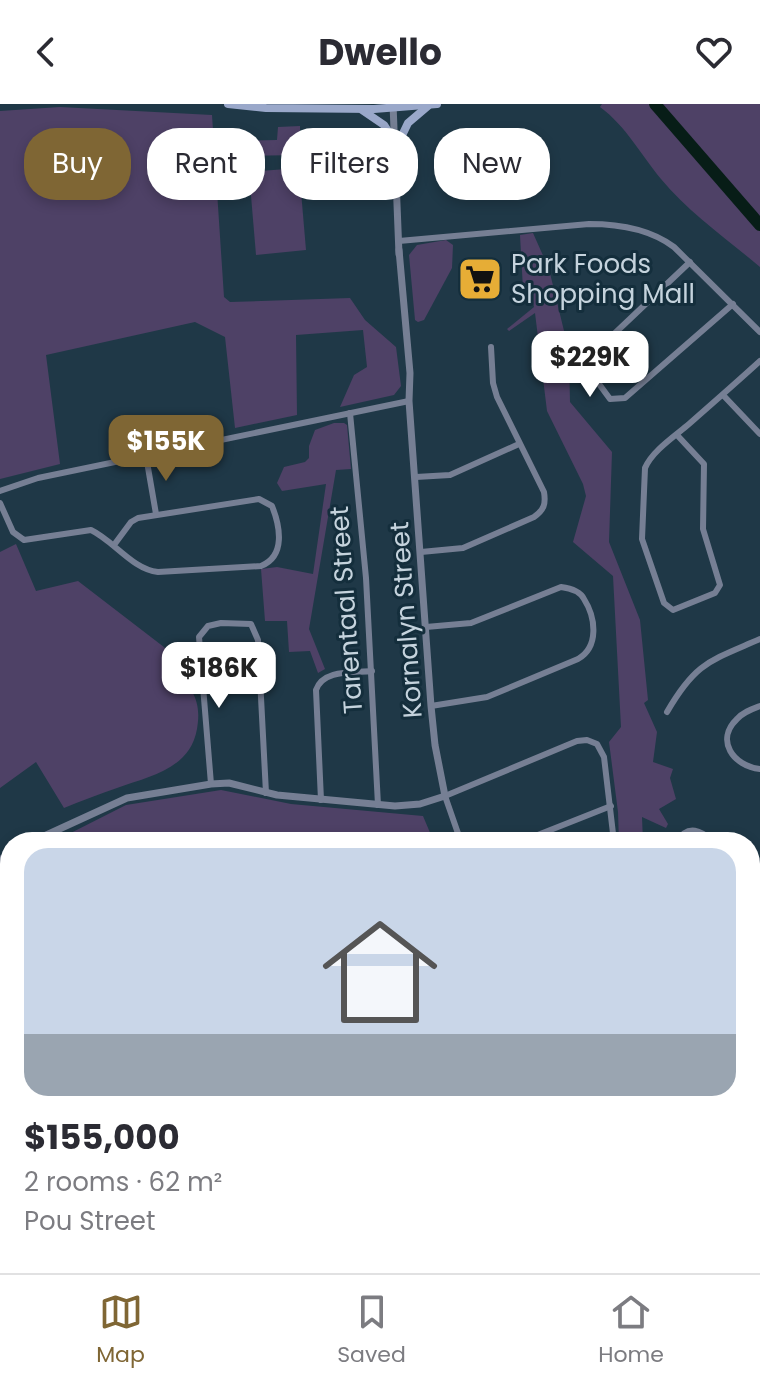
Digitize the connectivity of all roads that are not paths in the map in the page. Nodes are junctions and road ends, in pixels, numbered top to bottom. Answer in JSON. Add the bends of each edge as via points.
{"nodes":[{"id":1,"x":228,"y":104,"type":"edge"},
{"id":2,"x":252,"y":105,"type":"edge"},
{"id":3,"x":433,"y":105,"type":"edge"},
{"id":4,"x":393,"y":106,"type":"edge"},
{"id":5,"x":357,"y":108,"type":"junction"},
{"id":6,"x":384,"y":128,"type":"edge"},
{"id":7,"x":394,"y":128,"type":"edge"},
{"id":8,"x":405,"y":128,"type":"edge"},
{"id":9,"x":397,"y":200,"type":"edge"},
{"id":10,"x":399,"y":246,"type":"junction"},
{"id":11,"x":690,"y":262,"type":"junction"},
{"id":12,"x":733,"y":304,"type":"junction"},
{"id":13,"x":760,"y":332,"type":"edge"},
{"id":14,"x":491,"y":347,"type":"dead end"},
{"id":15,"x":760,"y":361,"type":"edge"},
{"id":16,"x":723,"y":395,"type":"junction"},
{"id":17,"x":409,"y":401,"type":"junction"},
{"id":18,"x":350,"y":413,"type":"junction"},
{"id":19,"x":760,"y":434,"type":"edge"},
{"id":20,"x":677,"y":435,"type":"junction"},
{"id":21,"x":519,"y":444,"type":"junction"},
{"id":22,"x":146,"y":456,"type":"junction"},
{"id":23,"x":416,"y":477,"type":"junction"},
{"id":24,"x":0,"y":491,"type":"edge"},
{"id":25,"x":0,"y":503,"type":"edge"},
{"id":26,"x":156,"y":514,"type":"junction"},
{"id":27,"x":114,"y":545,"type":"junction"},
{"id":28,"x":421,"y":552,"type":"junction"},
{"id":29,"x":426,"y":627,"type":"junction"},
{"id":30,"x":760,"y":639,"type":"edge"},
{"id":31,"x":372,"y":671,"type":"junction"},
{"id":32,"x":431,"y":706,"type":"junction"},
{"id":33,"x":760,"y":706,"type":"edge"},
{"id":34,"x":667,"y":712,"type":"dead end"},
{"id":35,"x":760,"y":769,"type":"edge"},
{"id":36,"x":211,"y":784,"type":"junction"},
{"id":37,"x":266,"y":793,"type":"junction"},
{"id":38,"x":445,"y":796,"type":"junction"},
{"id":39,"x":321,"y":800,"type":"junction"},
{"id":40,"x":378,"y":805,"type":"junction"},
{"id":41,"x":611,"y":806,"type":"junction"},
{"id":42,"x":53,"y":832,"type":"edge"},
{"id":43,"x":458,"y":832,"type":"edge"},
{"id":44,"x":545,"y":832,"type":"edge"},
{"id":45,"x":613,"y":832,"type":"edge"}],
"edges":[{"from":1,"to":2,"type":"main road"},
{"from":2,"to":5,"type":"main road"},
{"from":3,"to":4,"type":"main road"},
{"from":3,"to":8,"type":"main road"},
{"from":4,"to":5,"type":"main road"},
{"from":4,"to":7,"type":"street","name":"Kornalyn Street"},
{"from":5,"to":6,"type":"main road"},
{"from":9,"to":10,"type":"street","name":"Kornalyn Street"},
{"from":10,"to":11,"type":"street","via":[[602,224],[661,238]]},
{"from":10,"to":17,"type":"street","name":"Kornalyn Street"},
{"from":11,"to":12,"type":"street"},
{"from":11,"to":12,"type":"street","via":[[595,352],[591,373],[610,399],[625,398]]},
{"from":12,"to":13,"type":"street"},
{"from":14,"to":21,"type":"street","via":[[493,383]]},
{"from":15,"to":16,"type":"street"},
{"from":16,"to":19,"type":"street"},
{"from":16,"to":20,"type":"street"},
{"from":17,"to":18,"type":"street"},
{"from":17,"to":23,"type":"street","name":"Kornalyn Street"},
{"from":18,"to":22,"type":"street"},
{"from":18,"to":31,"type":"street","name":"Tarentaal Street"},
{"from":20,"to":20,"type":"street","via":[[704,464],[703,529],[720,585],[715,593],[673,610],[664,603],[641,531],[646,464]]},
{"from":21,"to":23,"type":"street","via":[[450,475]]},
{"from":21,"to":28,"type":"street","via":[[544,492],[541,512],[463,548]]},
{"from":22,"to":24,"type":"street"},
{"from":22,"to":26,"type":"street"},
{"from":23,"to":28,"type":"street","name":"Kornalyn Street"},
{"from":25,"to":27,"type":"street","via":[[13,532],[24,540],[85,529]]},
{"from":26,"to":27,"type":"street","via":[[131,522]]},
{"from":26,"to":27,"type":"street","via":[[265,500],[276,515],[279,548],[271,562],[261,566],[158,572],[148,571]]},
{"from":28,"to":29,"type":"street","name":"Kornalyn Street"},
{"from":29,"to":32,"type":"street","name":"Kornalyn Street"},
{"from":29,"to":32,"type":"street","via":[[471,623],[561,587],[584,599],[594,632],[592,644],[578,659],[487,697]]},
{"from":30,"to":34,"type":"street","via":[[697,669]]},
{"from":31,"to":39,"type":"street","via":[[329,676],[316,690]]},
{"from":31,"to":40,"type":"street","name":"Tarentaal Street"},
{"from":32,"to":38,"type":"street","name":"Kornalyn Street"},
{"from":33,"to":35,"type":"street","via":[[736,719],[726,743],[739,761]]},
{"from":36,"to":37,"type":"street"},
{"from":36,"to":37,"type":"street","via":[[199,637],[208,626],[243,622],[251,624],[258,640]]},
{"from":36,"to":42,"type":"street","via":[[127,798]]},
{"from":37,"to":39,"type":"street"},
{"from":38,"to":40,"type":"street","via":[[420,804]]},
{"from":38,"to":41,"type":"street","via":[[587,740],[601,750]]},
{"from":38,"to":43,"type":"street","name":"Kornalyn Street"},
{"from":39,"to":40,"type":"street"},
{"from":41,"to":44,"type":"street"},
{"from":41,"to":45,"type":"street"}]}
